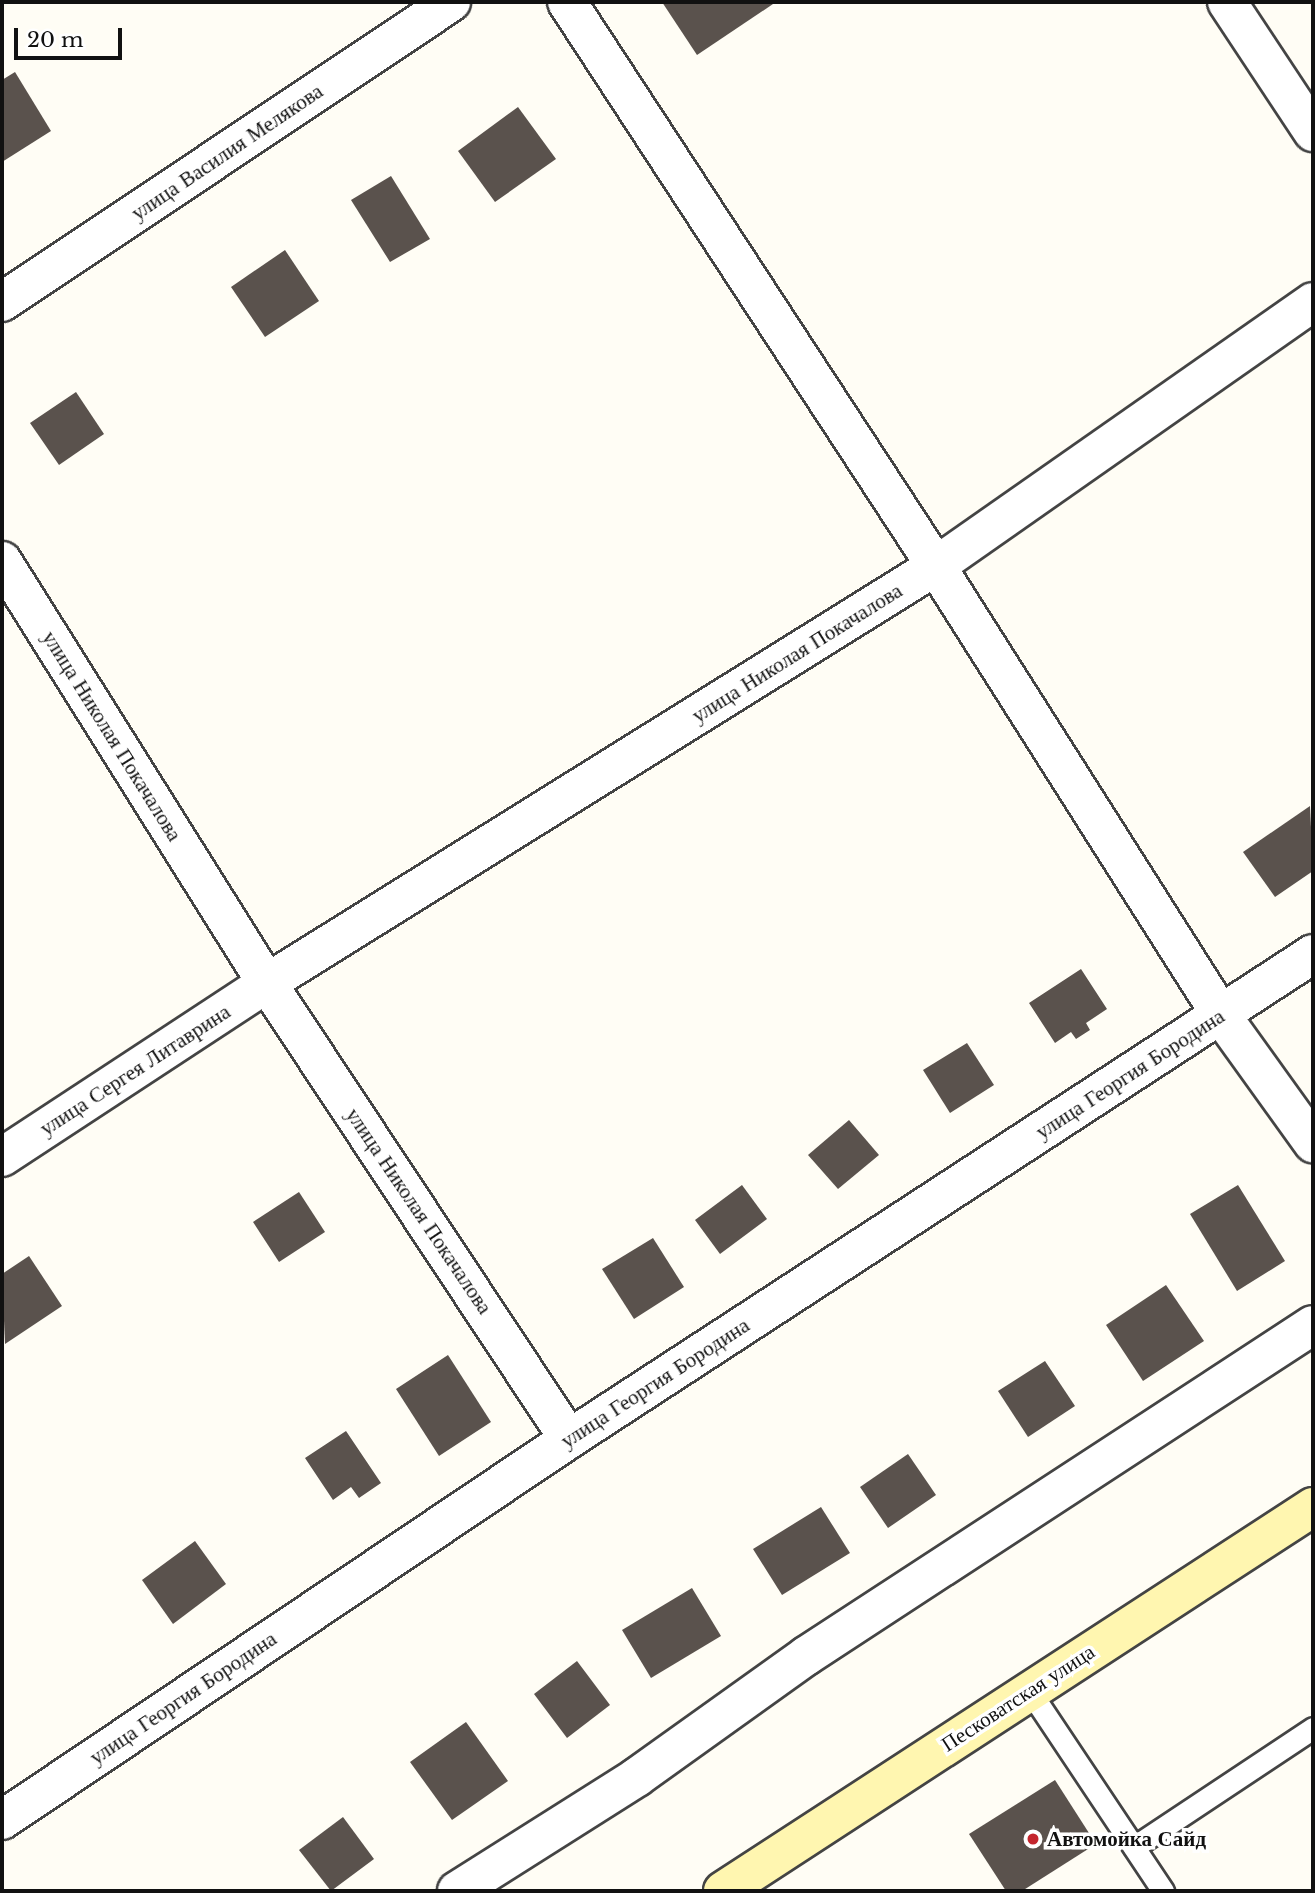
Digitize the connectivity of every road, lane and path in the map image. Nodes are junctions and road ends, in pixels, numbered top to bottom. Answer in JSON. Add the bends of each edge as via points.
{"nodes":[{"id":1,"x":452,"y":2,"type":"edge"},
{"id":2,"x":567,"y":2,"type":"edge"},
{"id":3,"x":1227,"y":2,"type":"edge"},
{"id":4,"x":1313,"y":132,"type":"edge"},
{"id":5,"x":2,"y":302,"type":"edge"},
{"id":6,"x":1313,"y":302,"type":"edge"},
{"id":7,"x":2,"y":561,"type":"edge"},
{"id":8,"x":936,"y":566,"type":"junction"},
{"id":9,"x":1313,"y":954,"type":"edge"},
{"id":10,"x":267,"y":983,"type":"junction"},
{"id":11,"x":1221,"y":1016,"type":"junction"},
{"id":12,"x":1313,"y":1143,"type":"edge"},
{"id":13,"x":2,"y":1157,"type":"edge"},
{"id":14,"x":1313,"y":1325,"type":"edge"},
{"id":15,"x":569,"y":1439,"type":"junction"},
{"id":16,"x":1313,"y":1507,"type":"edge"},
{"id":17,"x":1029,"y":1690,"type":"junction"},
{"id":18,"x":1313,"y":1728,"type":"edge"},
{"id":19,"x":2,"y":1820,"type":"edge"},
{"id":20,"x":1134,"y":1847,"type":"junction"},
{"id":21,"x":457,"y":1891,"type":"edge"},
{"id":22,"x":723,"y":1891,"type":"edge"},
{"id":23,"x":1163,"y":1891,"type":"edge"}],
"edges":[{"from":1,"to":5,"type":"street","name":"улица Василия Мелякова"},
{"from":2,"to":8,"type":"street"},
{"from":3,"to":4,"type":"street"},
{"from":6,"to":8,"type":"street","name":"улица Николая Покачалова"},
{"from":7,"to":10,"type":"street","name":"улица Николая Покачалова"},
{"from":8,"to":10,"type":"street","name":"улица Николая Покачалова"},
{"from":8,"to":11,"type":"street"},
{"from":9,"to":11,"type":"street","name":"улица Георгия Бородина"},
{"from":10,"to":13,"type":"street","name":"улица Сергея Литаврина"},
{"from":10,"to":15,"type":"street","name":"улица Николая Покачалова"},
{"from":11,"to":12,"type":"street"},
{"from":11,"to":15,"type":"street","name":"улица Георгия Бородина"},
{"from":14,"to":21,"type":"street","via":[[806,1656],[637,1777]]},
{"from":15,"to":19,"type":"street","name":"улица Георгия Бородина"},
{"from":16,"to":17,"type":"main road","name":"Песковатская улица"},
{"from":17,"to":20,"type":"lane"},
{"from":17,"to":22,"type":"main road","name":"Песковатская улица"},
{"from":18,"to":20,"type":"lane"},
{"from":20,"to":23,"type":"lane"}]}
